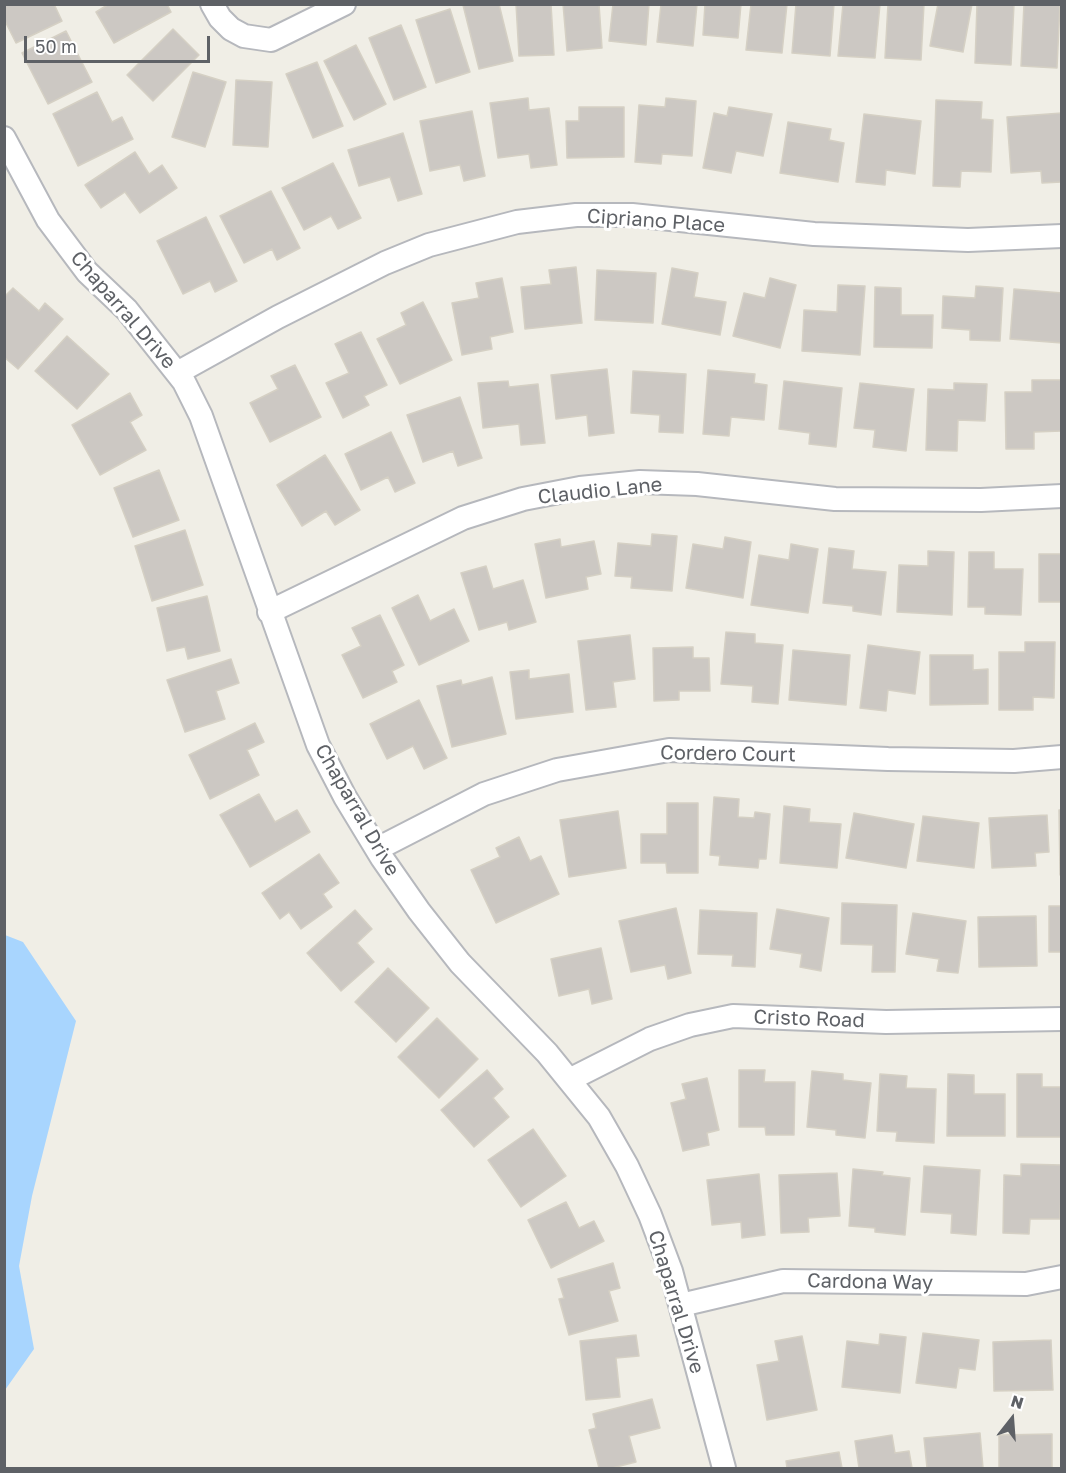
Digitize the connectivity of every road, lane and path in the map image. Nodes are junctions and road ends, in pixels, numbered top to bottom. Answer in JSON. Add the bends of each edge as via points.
{"nodes":[{"id":1,"x":212,"y":4,"type":"edge"},
{"id":2,"x":344,"y":4,"type":"edge"},
{"id":3,"x":4,"y":138,"type":"edge"},
{"id":4,"x":1062,"y":236,"type":"edge"},
{"id":5,"x":177,"y":373,"type":"junction"},
{"id":6,"x":1062,"y":496,"type":"edge"},
{"id":7,"x":269,"y":612,"type":"junction"},
{"id":8,"x":1062,"y":757,"type":"edge"},
{"id":9,"x":377,"y":849,"type":"junction"},
{"id":10,"x":1062,"y":1019,"type":"edge"},
{"id":11,"x":569,"y":1080,"type":"junction"},
{"id":12,"x":1062,"y":1277,"type":"edge"},
{"id":13,"x":681,"y":1305,"type":"junction"},
{"id":14,"x":724,"y":1468,"type":"edge"}],
"edges":[{"from":1,"to":2,"type":"street","via":[[231,29],[244,36],[271,40]]},
{"from":3,"to":5,"type":"street","name":"Chaparral Drive","via":[[48,220],[87,272],[127,310]]},
{"from":4,"to":5,"type":"street","name":"Cipriano Place","via":[[968,240],[814,234],[632,214],[517,222],[429,245],[386,263]]},
{"from":5,"to":7,"type":"street","name":"Chaparral Drive","via":[[201,416]]},
{"from":6,"to":7,"type":"street","name":"Claudio Lane","via":[[835,499],[640,482],[580,488],[523,499],[463,518]]},
{"from":7,"to":9,"type":"street","name":"Chaparral Drive","via":[[318,745]]},
{"from":8,"to":9,"type":"street","name":"Cordero Court","via":[[1014,761],[888,759],[669,750],[556,770],[484,794]]},
{"from":9,"to":11,"type":"street","name":"Chaparral Drive","via":[[460,963]]},
{"from":10,"to":11,"type":"street","name":"Cristo Road","via":[[886,1022],[733,1016],[650,1039]]},
{"from":11,"to":13,"type":"street","name":"Chaparral Drive","via":[[599,1117],[627,1166],[650,1215]]},
{"from":12,"to":13,"type":"street","name":"Cardona Way","via":[[1026,1284],[783,1281]]},
{"from":13,"to":14,"type":"street","name":"Chaparral Drive"}]}
